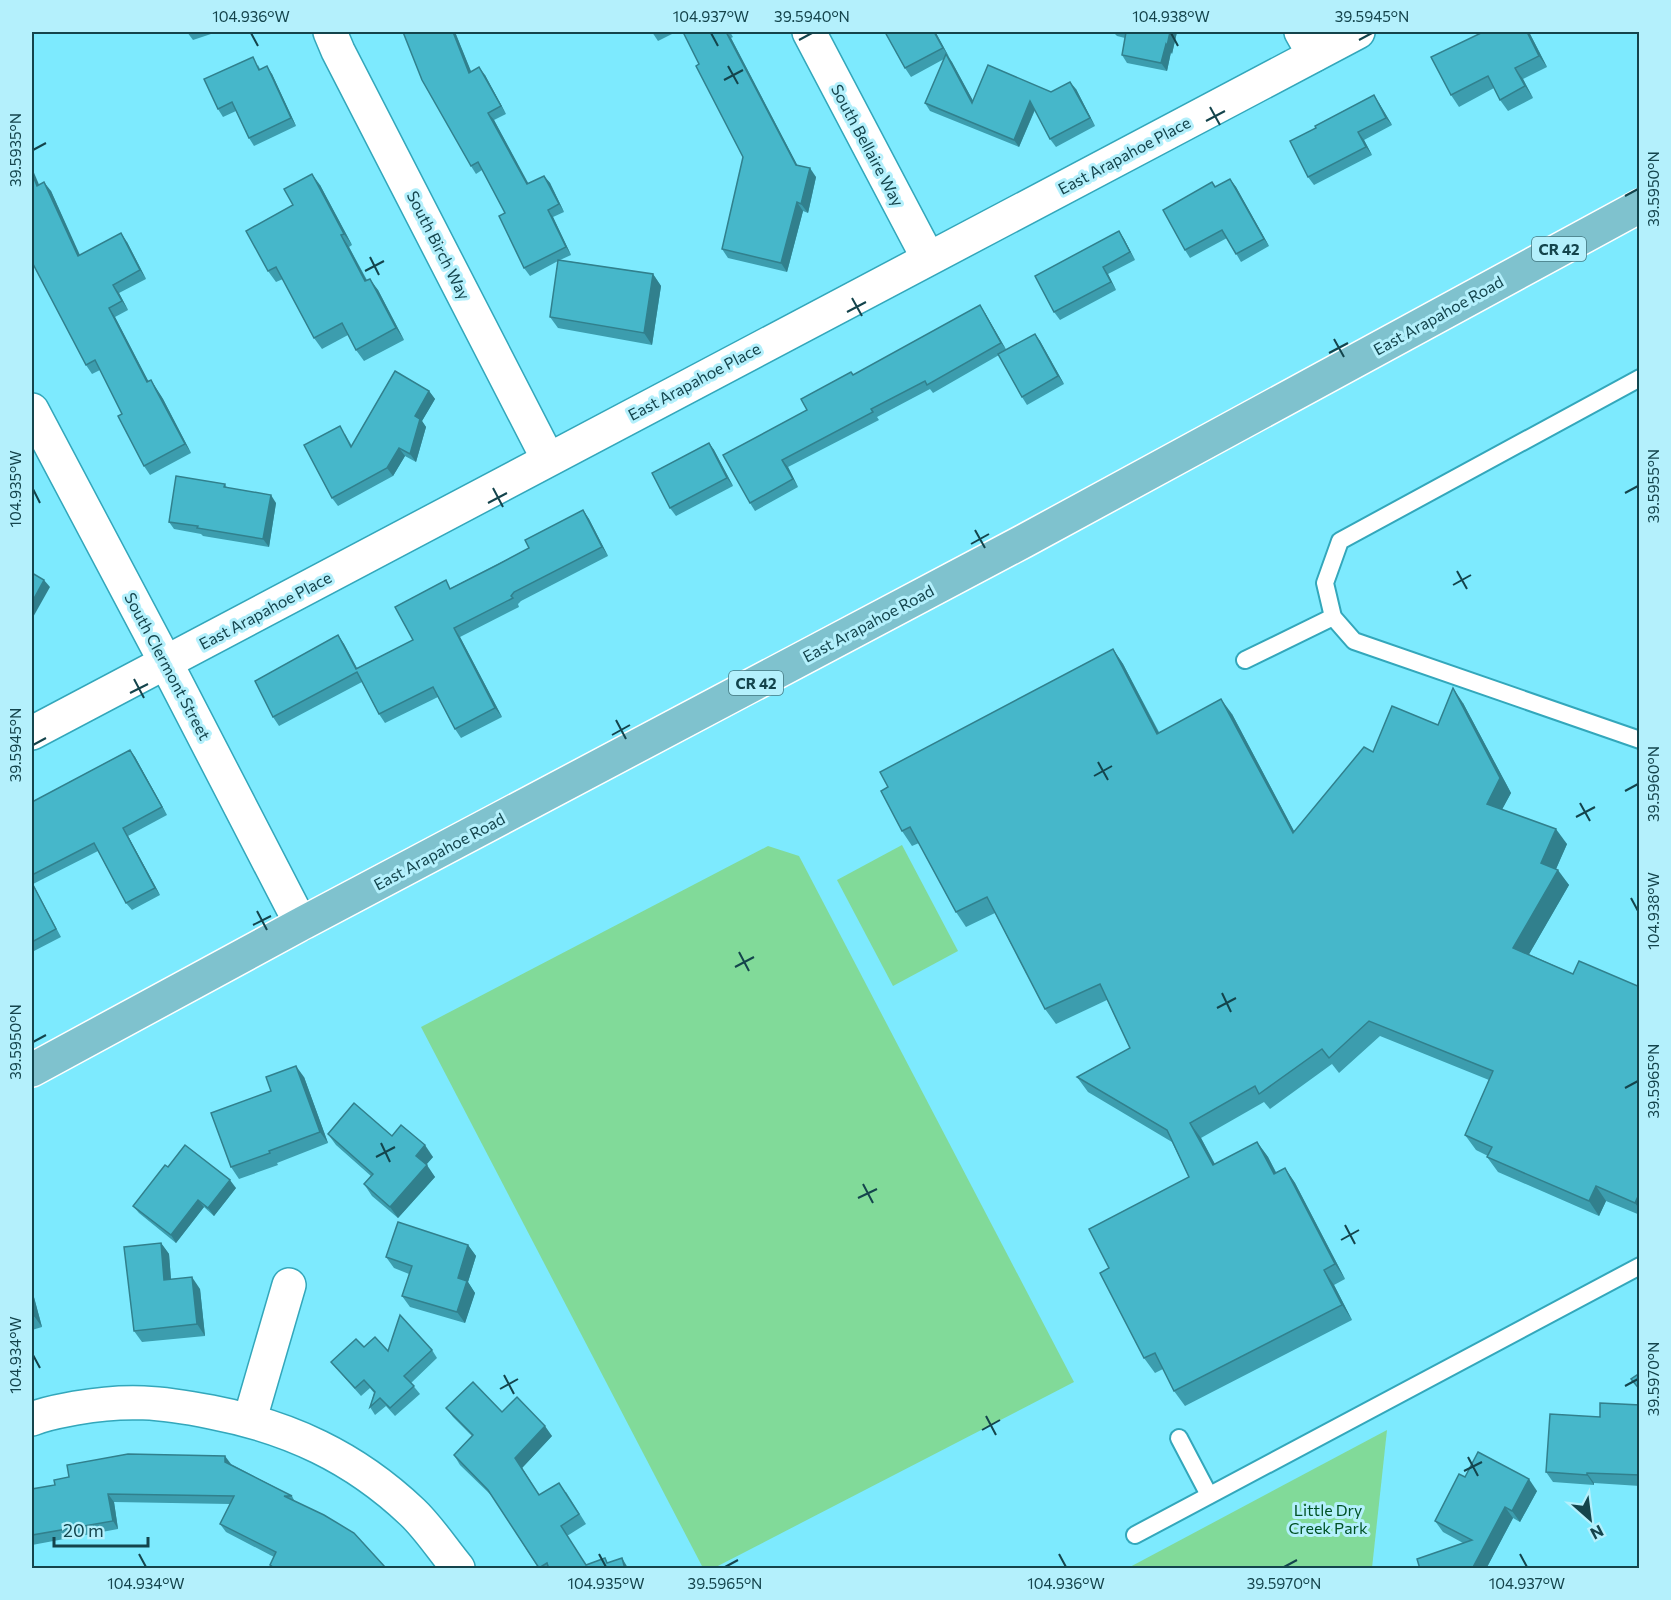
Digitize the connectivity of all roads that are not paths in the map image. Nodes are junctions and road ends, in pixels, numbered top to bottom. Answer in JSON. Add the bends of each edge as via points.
{"nodes":[{"id":1,"x":330,"y":32,"type":"edge"},
{"id":2,"x":809,"y":32,"type":"edge"},
{"id":3,"x":1358,"y":32,"type":"edge"},
{"id":4,"x":1307,"y":44,"type":"edge"},
{"id":5,"x":1640,"y":206,"type":"edge"},
{"id":6,"x":928,"y":258,"type":"junction"},
{"id":7,"x":1640,"y":378,"type":"edge"},
{"id":8,"x":32,"y":410,"type":"edge"},
{"id":9,"x":548,"y":459,"type":"junction"},
{"id":10,"x":1333,"y":617,"type":"junction"},
{"id":11,"x":1245,"y":660,"type":"dead end"},
{"id":12,"x":166,"y":663,"type":"junction"},
{"id":13,"x":32,"y":733,"type":"edge"},
{"id":14,"x":1640,"y":740,"type":"edge"},
{"id":15,"x":301,"y":924,"type":"junction"},
{"id":16,"x":32,"y":1070,"type":"edge"},
{"id":17,"x":1640,"y":1266,"type":"edge"},
{"id":18,"x":289,"y":1285,"type":"dead end"},
{"id":19,"x":32,"y":1419,"type":"edge"},
{"id":20,"x":250,"y":1419,"type":"junction"},
{"id":21,"x":1179,"y":1438,"type":"dead end"},
{"id":22,"x":1209,"y":1495,"type":"junction"},
{"id":23,"x":1135,"y":1535,"type":"dead end"},
{"id":24,"x":458,"y":1569,"type":"edge"}],
"edges":[{"from":1,"to":9,"type":"street","name":"South Birch Way"},
{"from":2,"to":6,"type":"street","name":"South Bellaire Way"},
{"from":3,"to":4,"type":"street","name":"East Arapahoe Place"},
{"from":4,"to":6,"type":"street","name":"East Arapahoe Place"},
{"from":5,"to":15,"type":"main road","name":"East Arapahoe Road","number":"CR 42","via":[[1034,536]]},
{"from":6,"to":9,"type":"street","name":"East Arapahoe Place"},
{"from":7,"to":10,"type":"lane","via":[[1340,541],[1325,583]]},
{"from":8,"to":12,"type":"street","name":"South Clermont Street"},
{"from":9,"to":12,"type":"street","name":"East Arapahoe Place"},
{"from":10,"to":11,"type":"lane"},
{"from":10,"to":14,"type":"lane","via":[[1354,641]]},
{"from":12,"to":13,"type":"street","name":"East Arapahoe Place"},
{"from":12,"to":15,"type":"street","name":"South Clermont Street"},
{"from":15,"to":16,"type":"main road","name":"East Arapahoe Road","number":"CR 42"},
{"from":17,"to":22,"type":"lane"},
{"from":18,"to":20,"type":"street"},
{"from":19,"to":20,"type":"street","via":[[101,1404],[132,1402],[164,1403]]},
{"from":20,"to":24,"type":"street","via":[[306,1440],[365,1474],[413,1513]]},
{"from":21,"to":22,"type":"lane"},
{"from":22,"to":23,"type":"lane"}]}
